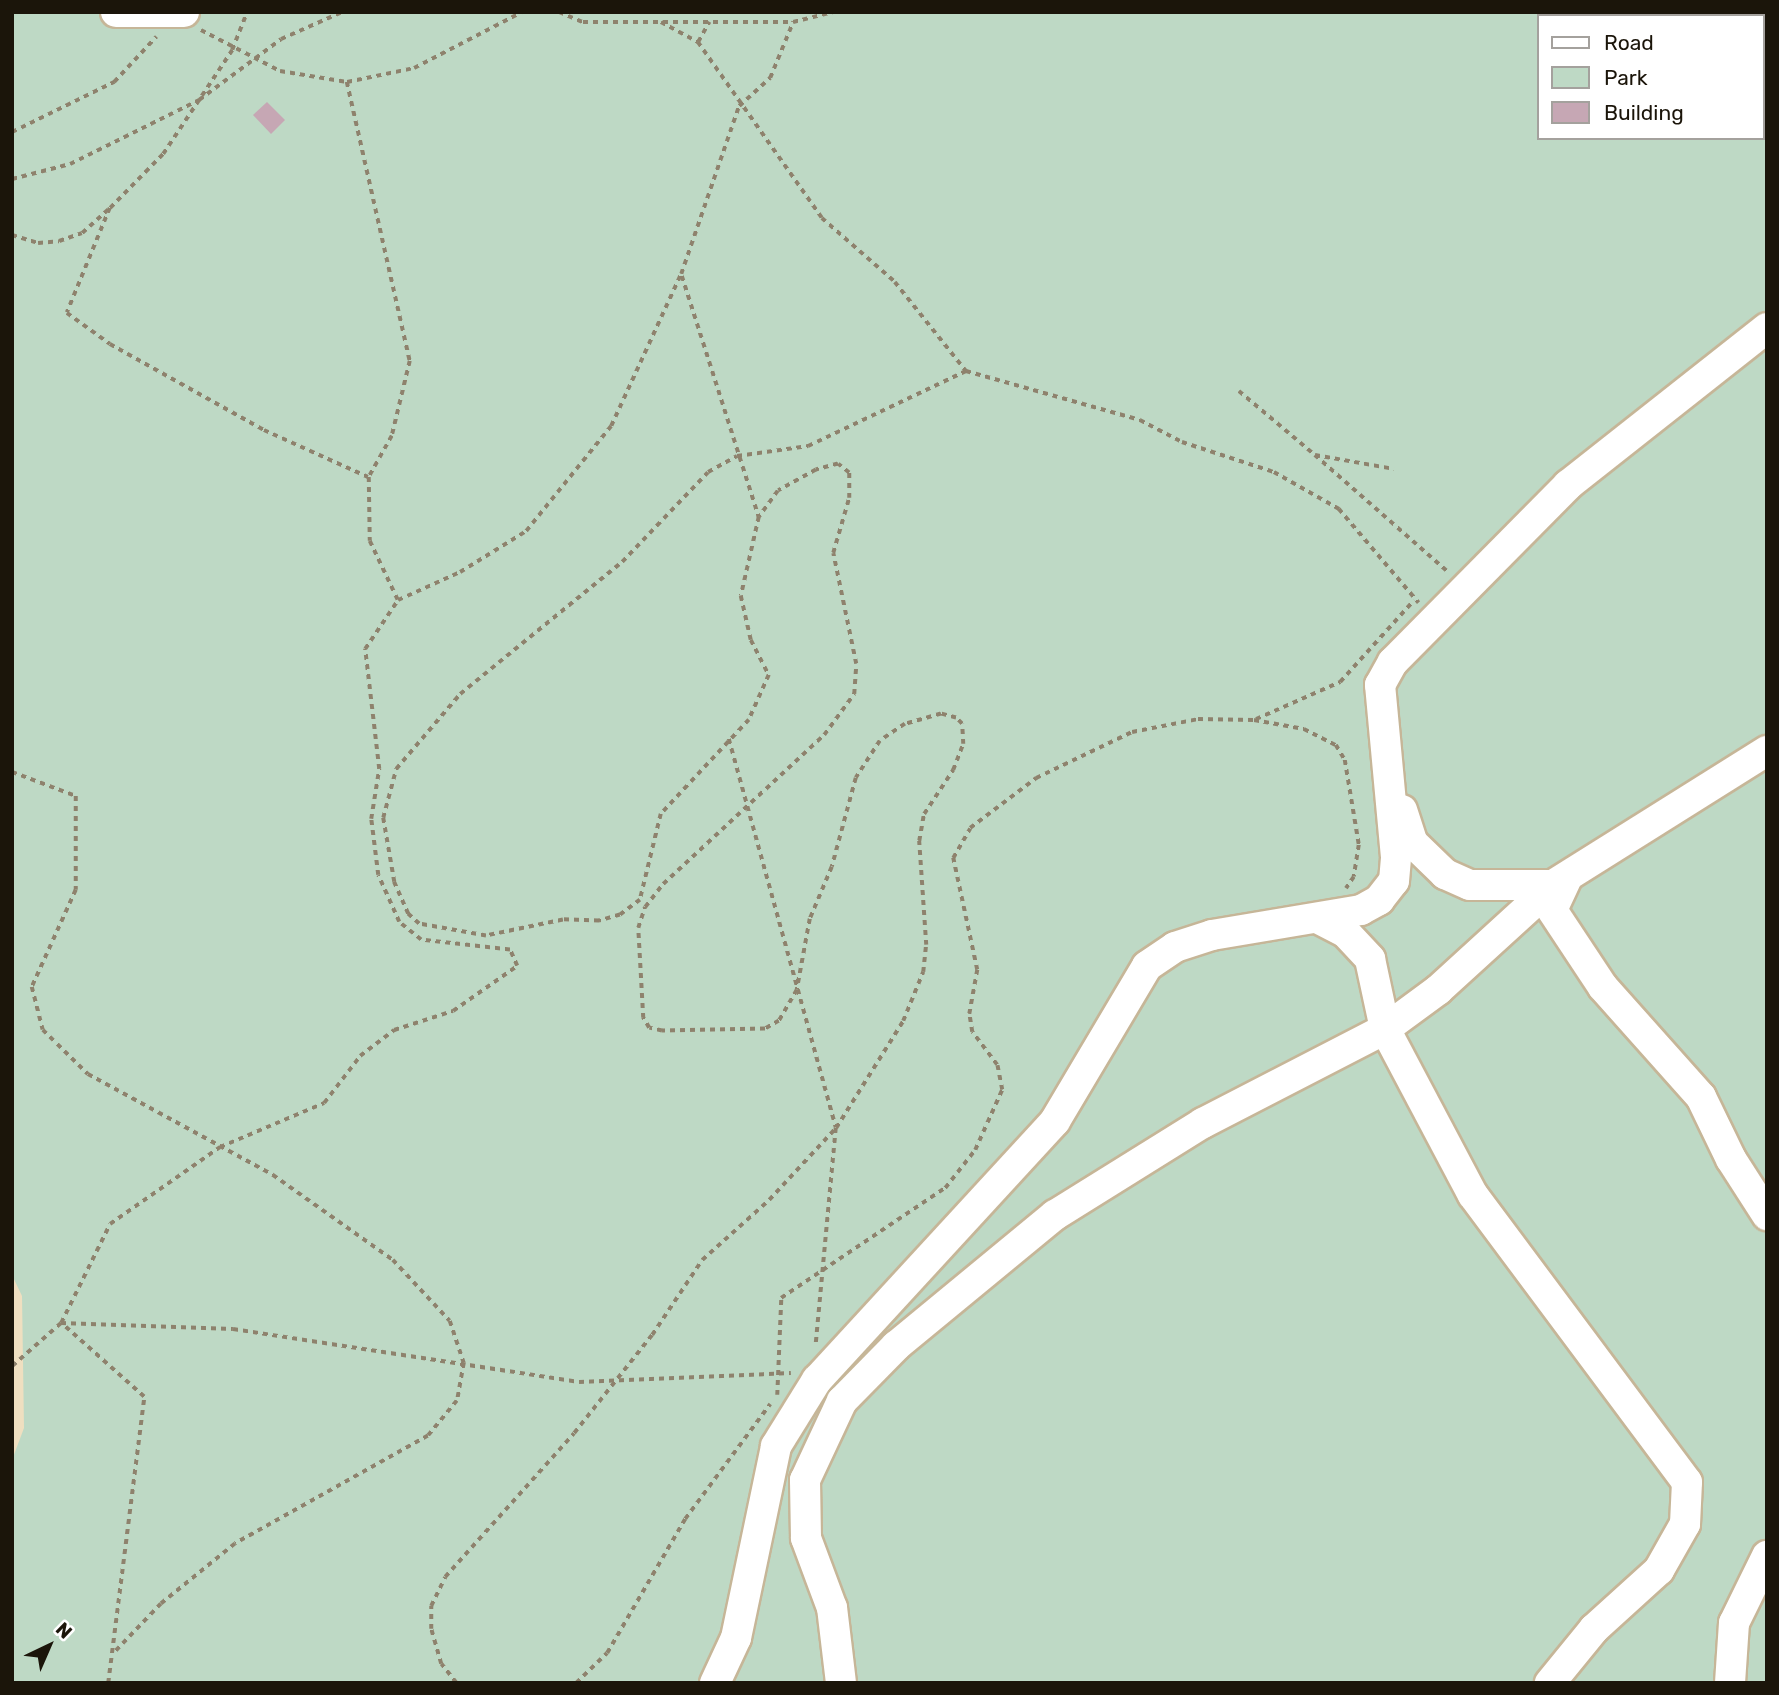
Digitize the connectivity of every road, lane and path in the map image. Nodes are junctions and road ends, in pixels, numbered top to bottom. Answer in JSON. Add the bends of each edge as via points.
{"nodes":[{"id":1,"x":116,"y":12,"type":"edge"},
{"id":2,"x":247,"y":12,"type":"edge"},
{"id":3,"x":342,"y":12,"type":"edge"},
{"id":4,"x":522,"y":12,"type":"edge"},
{"id":5,"x":559,"y":12,"type":"edge"},
{"id":6,"x":833,"y":12,"type":"edge"},
{"id":7,"x":181,"y":13,"type":"edge"},
{"id":8,"x":661,"y":22,"type":"junction"},
{"id":9,"x":709,"y":22,"type":"junction"},
{"id":10,"x":793,"y":22,"type":"junction"},
{"id":11,"x":698,"y":42,"type":"junction"},
{"id":12,"x":232,"y":50,"type":"junction"},
{"id":13,"x":253,"y":59,"type":"junction"},
{"id":14,"x":347,"y":82,"type":"junction"},
{"id":15,"x":199,"y":100,"type":"junction"},
{"id":16,"x":739,"y":106,"type":"junction"},
{"id":17,"x":12,"y":132,"type":"edge"},
{"id":18,"x":12,"y":179,"type":"edge"},
{"id":19,"x":110,"y":208,"type":"junction"},
{"id":20,"x":12,"y":235,"type":"edge"},
{"id":21,"x":681,"y":274,"type":"junction"},
{"id":22,"x":1767,"y":328,"type":"edge"},
{"id":23,"x":966,"y":371,"type":"junction"},
{"id":24,"x":1239,"y":391,"type":"dead end"},
{"id":25,"x":1315,"y":455,"type":"junction"},
{"id":26,"x":737,"y":456,"type":"junction"},
{"id":27,"x":1394,"y":469,"type":"dead end"},
{"id":28,"x":369,"y":477,"type":"junction"},
{"id":29,"x":759,"y":517,"type":"junction"},
{"id":30,"x":1464,"y":588,"type":"junction"},
{"id":31,"x":398,"y":600,"type":"junction"},
{"id":32,"x":1426,"y":608,"type":"junction"},
{"id":33,"x":1254,"y":720,"type":"junction"},
{"id":34,"x":729,"y":739,"type":"junction"},
{"id":35,"x":1767,"y":751,"type":"edge"},
{"id":36,"x":12,"y":772,"type":"edge"},
{"id":37,"x":1391,"y":780,"type":"junction"},
{"id":38,"x":748,"y":806,"type":"junction"},
{"id":39,"x":1560,"y":881,"type":"junction"},
{"id":40,"x":1340,"y":898,"type":"dead end"},
{"id":41,"x":1317,"y":918,"type":"junction"},
{"id":42,"x":797,"y":990,"type":"junction"},
{"id":43,"x":1385,"y":1029,"type":"junction"},
{"id":44,"x":836,"y":1128,"type":"junction"},
{"id":45,"x":220,"y":1147,"type":"junction"},
{"id":46,"x":1767,"y":1215,"type":"edge"},
{"id":47,"x":825,"y":1268,"type":"junction"},
{"id":48,"x":61,"y":1324,"type":"junction"},
{"id":49,"x":464,"y":1363,"type":"junction"},
{"id":50,"x":816,"y":1365,"type":"junction"},
{"id":51,"x":12,"y":1366,"type":"edge"},
{"id":52,"x":777,"y":1374,"type":"junction"},
{"id":53,"x":616,"y":1380,"type":"junction"},
{"id":54,"x":1767,"y":1556,"type":"edge"},
{"id":55,"x":112,"y":1656,"type":"junction"},
{"id":56,"x":108,"y":1683,"type":"edge"},
{"id":57,"x":456,"y":1683,"type":"edge"},
{"id":58,"x":576,"y":1683,"type":"edge"},
{"id":59,"x":715,"y":1683,"type":"edge"},
{"id":60,"x":841,"y":1683,"type":"edge"},
{"id":61,"x":1550,"y":1683,"type":"edge"},
{"id":62,"x":1730,"y":1683,"type":"edge"}],
"edges":[{"from":1,"to":7,"type":"street"},
{"from":2,"to":12,"type":"path"},
{"from":3,"to":13,"type":"path","via":[[281,39]]},
{"from":4,"to":14,"type":"path","via":[[414,68]]},
{"from":5,"to":8,"type":"path","via":[[583,22]]},
{"from":6,"to":10,"type":"path"},
{"from":7,"to":12,"type":"path"},
{"from":7,"to":17,"type":"path","via":[[114,82]]},
{"from":8,"to":9,"type":"path"},
{"from":8,"to":11,"type":"path"},
{"from":9,"to":10,"type":"path"},
{"from":9,"to":11,"type":"path"},
{"from":10,"to":16,"type":"path","via":[[770,78]]},
{"from":11,"to":16,"type":"path"},
{"from":12,"to":13,"type":"path"},
{"from":12,"to":15,"type":"path"},
{"from":13,"to":14,"type":"path","via":[[280,71]]},
{"from":13,"to":15,"type":"path"},
{"from":14,"to":28,"type":"path","via":[[410,361],[392,436]]},
{"from":15,"to":18,"type":"path","via":[[70,164]]},
{"from":15,"to":19,"type":"path","via":[[163,154]]},
{"from":16,"to":21,"type":"path"},
{"from":16,"to":23,"type":"path","via":[[822,218],[894,282]]},
{"from":19,"to":20,"type":"path","via":[[82,233],[59,241],[38,243]]},
{"from":19,"to":28,"type":"path","via":[[68,313],[110,344],[264,430]]},
{"from":21,"to":26,"type":"path"},
{"from":21,"to":31,"type":"path","via":[[611,426],[526,531],[460,572]]},
{"from":22,"to":30,"type":"street","via":[[1568,485]]},
{"from":23,"to":26,"type":"path","via":[[808,446]]},
{"from":23,"to":32,"type":"path","via":[[1140,420],[1182,442],[1274,472],[1339,509]]},
{"from":24,"to":25,"type":"path"},
{"from":25,"to":27,"type":"path"},
{"from":25,"to":30,"type":"path"},
{"from":26,"to":29,"type":"path"},
{"from":26,"to":34,"type":"path","via":[[708,472],[622,562],[460,694],[396,769],[383,818],[394,882],[408,914],[419,924],[486,936],[563,920],[599,921],[620,915],[640,900],[661,814]]},
{"from":28,"to":31,"type":"path","via":[[370,541]]},
{"from":29,"to":34,"type":"path","via":[[741,596],[751,640],[769,676],[749,720]]},
{"from":29,"to":38,"type":"path","via":[[778,491],[816,470],[838,464],[849,473],[849,498],[833,553],[856,664],[854,694],[831,725]]},
{"from":30,"to":32,"type":"street"},
{"from":31,"to":45,"type":"path","via":[[365,649],[379,769],[371,819],[378,876],[399,922],[421,940],[510,950],[517,966],[453,1011],[394,1030],[360,1056],[324,1103]]},
{"from":32,"to":33,"type":"path","via":[[1340,682]]},
{"from":32,"to":37,"type":"street","via":[[1380,684]]},
{"from":33,"to":40,"type":"path","via":[[1304,729],[1336,745],[1345,760],[1359,845],[1353,877]]},
{"from":33,"to":47,"type":"path","via":[[1198,719],[1132,732],[1036,778],[970,828],[953,858],[977,970],[969,1014],[972,1032],[997,1065],[1002,1090],[975,1150],[945,1188]]},
{"from":34,"to":38,"type":"path"},
{"from":35,"to":39,"type":"street","via":[[1626,835]]},
{"from":36,"to":45,"type":"path","via":[[76,796],[76,890],[32,987],[43,1030],[88,1074]]},
{"from":37,"to":39,"type":"street","via":[[1413,843],[1445,874],[1470,885]]},
{"from":37,"to":41,"type":"street","via":[[1394,881],[1379,900],[1361,910]]},
{"from":38,"to":42,"type":"path"},
{"from":38,"to":42,"type":"path","via":[[645,907],[638,928],[643,1018],[649,1028],[662,1031],[765,1029],[779,1021]]},
{"from":39,"to":43,"type":"street","via":[[1438,990]]},
{"from":39,"to":46,"type":"street","via":[[1552,910],[1603,987],[1701,1097],[1731,1159]]},
{"from":41,"to":43,"type":"street","via":[[1345,932],[1370,959]]},
{"from":41,"to":50,"type":"street","via":[[1212,935],[1175,947],[1147,966],[1055,1121]]},
{"from":42,"to":44,"type":"path"},
{"from":42,"to":44,"type":"path","via":[[810,919],[832,867],[856,778],[880,741],[905,724],[940,714],[956,718],[962,724],[963,744],[953,770],[924,814],[919,841],[926,945],[923,972],[904,1021]]},
{"from":43,"to":60,"type":"street","via":[[1203,1124],[1055,1215],[896,1346],[842,1401],[805,1480],[802,1515],[832,1608]]},
{"from":43,"to":61,"type":"street","via":[[1473,1195],[1687,1482],[1685,1524],[1659,1570],[1584,1639]]},
{"from":44,"to":47,"type":"path"},
{"from":44,"to":53,"type":"path","via":[[769,1200],[702,1260]]},
{"from":45,"to":48,"type":"path","via":[[110,1224]]},
{"from":45,"to":49,"type":"path","via":[[273,1174],[393,1260],[450,1321]]},
{"from":47,"to":50,"type":"path"},
{"from":47,"to":52,"type":"path","via":[[781,1298]]},
{"from":48,"to":49,"type":"path","via":[[233,1329]]},
{"from":48,"to":51,"type":"path"},
{"from":48,"to":55,"type":"path","via":[[144,1397]]},
{"from":49,"to":53,"type":"path","via":[[579,1382]]},
{"from":49,"to":55,"type":"path","via":[[457,1401],[428,1436],[235,1544],[161,1604]]},
{"from":50,"to":52,"type":"path","via":[[803,1373]]},
{"from":50,"to":59,"type":"street","via":[[776,1446],[736,1638]]},
{"from":52,"to":53,"type":"path"},
{"from":52,"to":58,"type":"path","via":[[777,1394],[685,1518],[607,1653]]},
{"from":53,"to":57,"type":"path","via":[[445,1577],[431,1606],[431,1629],[441,1664]]},
{"from":54,"to":62,"type":"street","via":[[1734,1623]]},
{"from":55,"to":56,"type":"path"}]}
